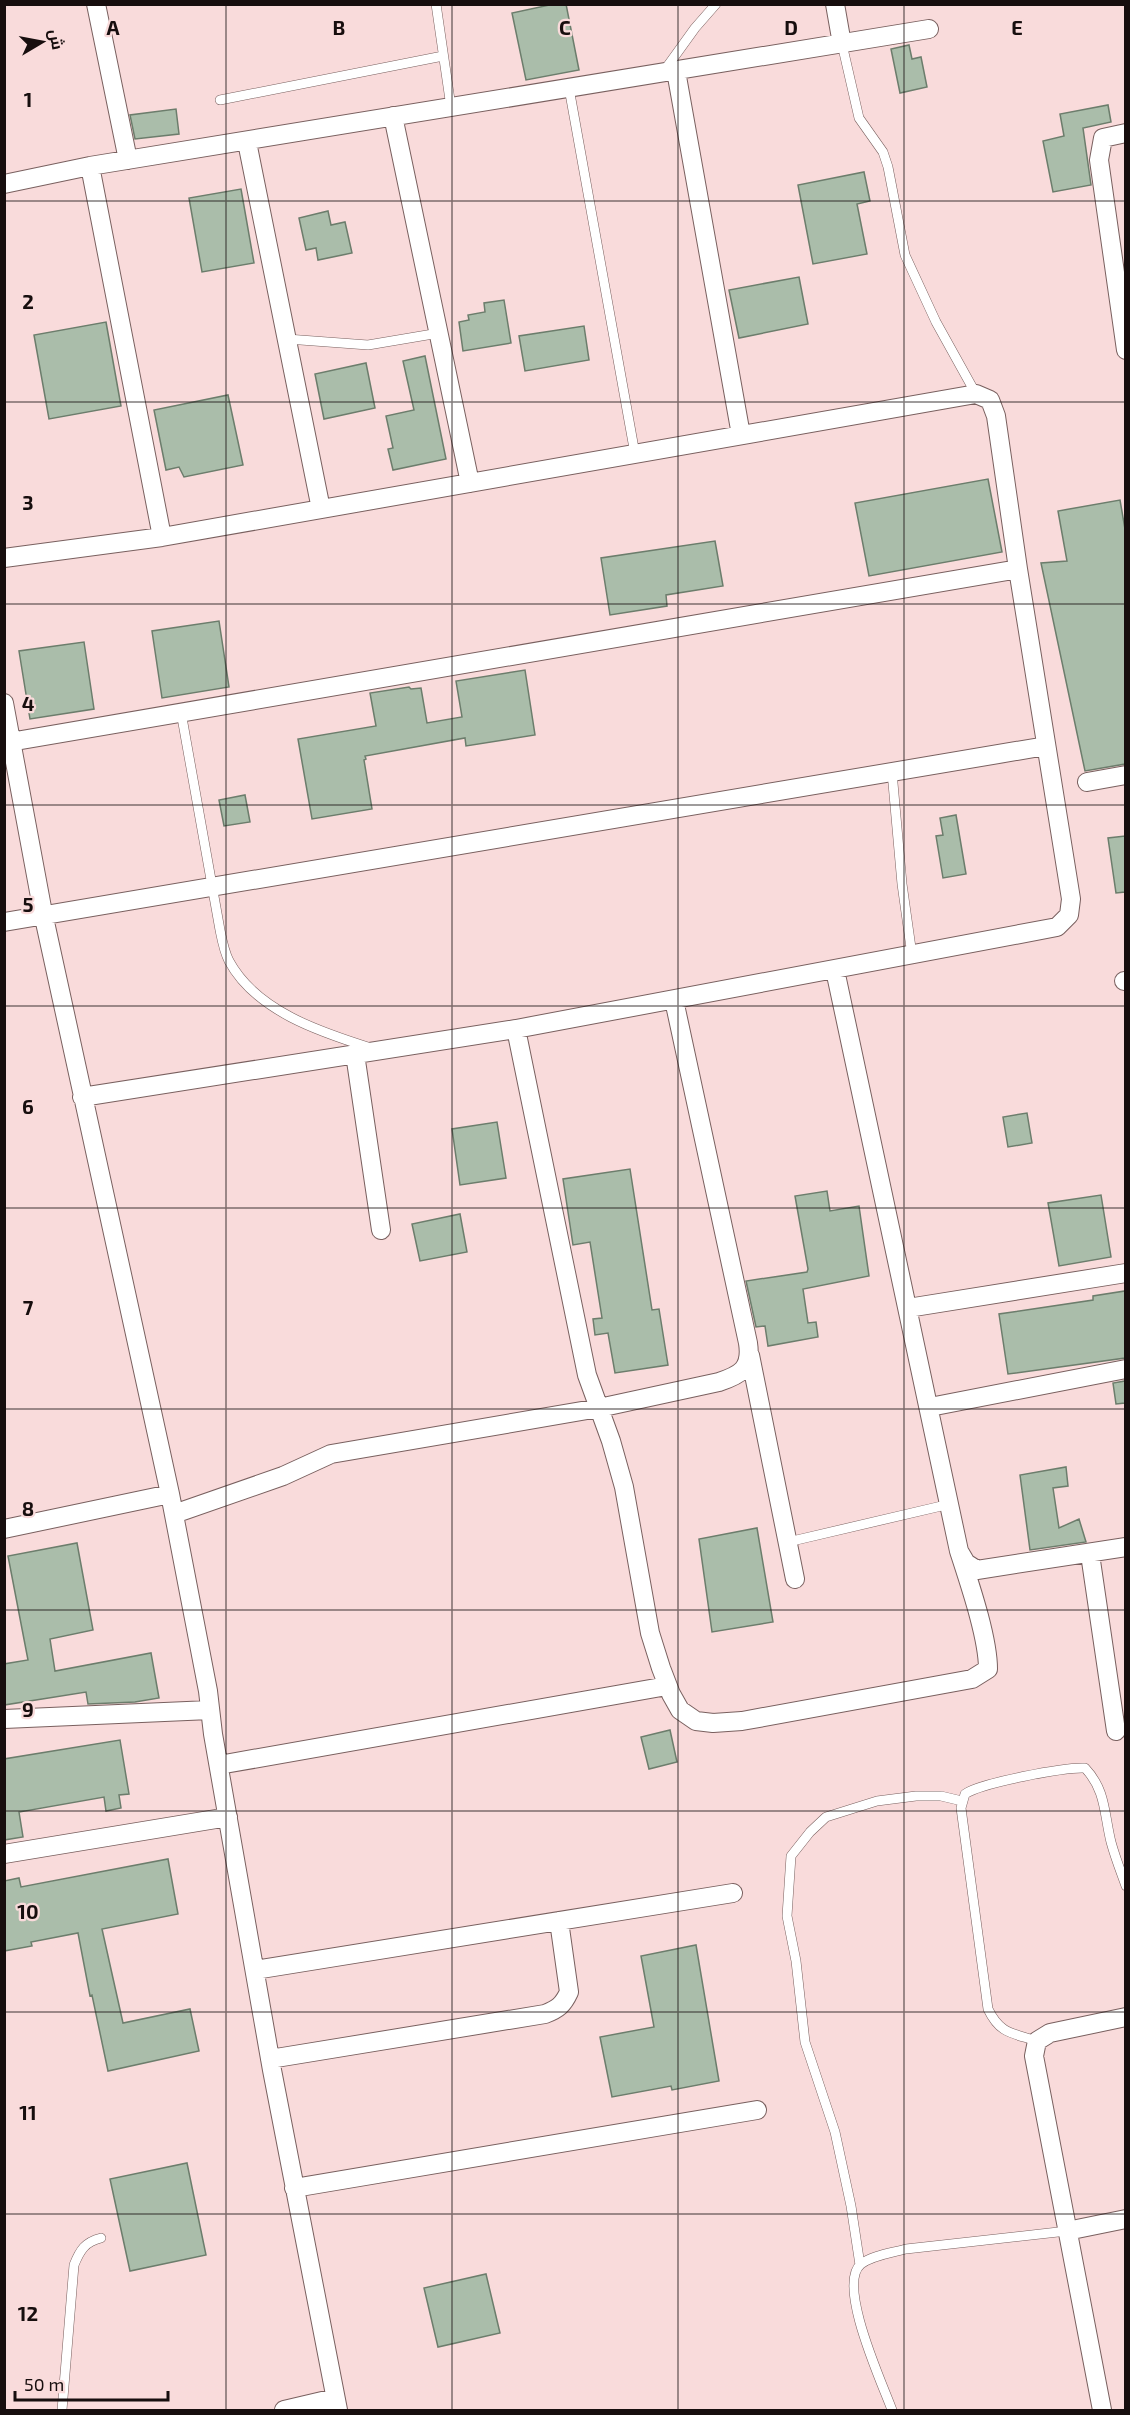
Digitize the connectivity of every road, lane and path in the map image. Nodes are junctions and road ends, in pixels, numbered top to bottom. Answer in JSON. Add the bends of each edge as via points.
{"nodes":[{"id":1,"x":96,"y":4,"type":"edge"},
{"id":2,"x":436,"y":4,"type":"edge"},
{"id":3,"x":716,"y":4,"type":"edge"},
{"id":4,"x":835,"y":4,"type":"edge"},
{"id":5,"x":929,"y":29,"type":"dead end"},
{"id":6,"x":842,"y":44,"type":"junction"},
{"id":7,"x":443,"y":56,"type":"junction"},
{"id":8,"x":669,"y":72,"type":"junction"},
{"id":9,"x":569,"y":88,"type":"junction"},
{"id":10,"x":220,"y":100,"type":"dead end"},
{"id":11,"x":451,"y":107,"type":"junction"},
{"id":12,"x":393,"y":116,"type":"junction"},
{"id":13,"x":1125,"y":133,"type":"edge"},
{"id":14,"x":247,"y":142,"type":"junction"},
{"id":15,"x":128,"y":160,"type":"junction"},
{"id":16,"x":90,"y":166,"type":"junction"},
{"id":17,"x":4,"y":184,"type":"edge"},
{"id":18,"x":439,"y":333,"type":"junction"},
{"id":19,"x":287,"y":339,"type":"junction"},
{"id":20,"x":1125,"y":350,"type":"edge"},
{"id":21,"x":976,"y":394,"type":"junction"},
{"id":22,"x":741,"y":435,"type":"junction"},
{"id":23,"x":635,"y":454,"type":"junction"},
{"id":24,"x":470,"y":483,"type":"junction"},
{"id":25,"x":321,"y":509,"type":"junction"},
{"id":26,"x":162,"y":537,"type":"junction"},
{"id":27,"x":4,"y":558,"type":"edge"},
{"id":28,"x":1018,"y":569,"type":"junction"},
{"id":29,"x":4,"y":703,"type":"edge"},
{"id":30,"x":182,"y":712,"type":"junction"},
{"id":31,"x":8,"y":742,"type":"edge"},
{"id":32,"x":1046,"y":746,"type":"junction"},
{"id":33,"x":892,"y":772,"type":"junction"},
{"id":34,"x":1125,"y":775,"type":"edge"},
{"id":35,"x":1087,"y":782,"type":"dead end"},
{"id":36,"x":211,"y":885,"type":"junction"},
{"id":37,"x":43,"y":913,"type":"junction"},
{"id":38,"x":4,"y":922,"type":"edge"},
{"id":39,"x":912,"y":956,"type":"junction"},
{"id":40,"x":835,"y":970,"type":"junction"},
{"id":41,"x":674,"y":1000,"type":"junction"},
{"id":42,"x":516,"y":1029,"type":"junction"},
{"id":43,"x":378,"y":1051,"type":"junction"},
{"id":44,"x":355,"y":1054,"type":"junction"},
{"id":45,"x":82,"y":1097,"type":"junction"},
{"id":46,"x":381,"y":1230,"type":"dead end"},
{"id":47,"x":1125,"y":1273,"type":"edge"},
{"id":48,"x":908,"y":1308,"type":"junction"},
{"id":49,"x":750,"y":1353,"type":"junction"},
{"id":50,"x":1125,"y":1369,"type":"edge"},
{"id":51,"x":930,"y":1407,"type":"junction"},
{"id":52,"x":599,"y":1408,"type":"junction"},
{"id":53,"x":170,"y":1494,"type":"junction"},
{"id":54,"x":950,"y":1504,"type":"junction"},
{"id":55,"x":174,"y":1514,"type":"junction"},
{"id":56,"x":4,"y":1529,"type":"edge"},
{"id":57,"x":788,"y":1542,"type":"junction"},
{"id":58,"x":1125,"y":1547,"type":"edge"},
{"id":59,"x":959,"y":1551,"type":"junction"},
{"id":60,"x":1090,"y":1554,"type":"junction"},
{"id":61,"x":795,"y":1579,"type":"dead end"},
{"id":62,"x":667,"y":1686,"type":"junction"},
{"id":63,"x":210,"y":1710,"type":"junction"},
{"id":64,"x":4,"y":1719,"type":"edge"},
{"id":65,"x":1116,"y":1731,"type":"dead end"},
{"id":66,"x":219,"y":1766,"type":"junction"},
{"id":67,"x":962,"y":1802,"type":"junction"},
{"id":68,"x":228,"y":1817,"type":"junction"},
{"id":69,"x":4,"y":1854,"type":"edge"},
{"id":70,"x":1125,"y":1887,"type":"edge"},
{"id":71,"x":733,"y":1893,"type":"dead end"},
{"id":72,"x":559,"y":1921,"type":"junction"},
{"id":73,"x":255,"y":1970,"type":"junction"},
{"id":74,"x":1125,"y":2017,"type":"edge"},
{"id":75,"x":1037,"y":2041,"type":"junction"},
{"id":76,"x":270,"y":2059,"type":"junction"},
{"id":77,"x":757,"y":2110,"type":"dead end"},
{"id":78,"x":294,"y":2188,"type":"junction"},
{"id":79,"x":1125,"y":2219,"type":"edge"},
{"id":80,"x":1067,"y":2230,"type":"junction"},
{"id":81,"x":101,"y":2238,"type":"dead end"},
{"id":82,"x":860,"y":2265,"type":"junction"},
{"id":83,"x":336,"y":2404,"type":"edge"},
{"id":84,"x":62,"y":2410,"type":"edge"},
{"id":85,"x":284,"y":2410,"type":"edge"},
{"id":86,"x":892,"y":2410,"type":"edge"},
{"id":87,"x":1102,"y":2410,"type":"edge"}],
"edges":[{"from":1,"to":15,"type":"street"},
{"from":2,"to":7,"type":"lane"},
{"from":3,"to":8,"type":"lane","via":[[695,28]]},
{"from":4,"to":6,"type":"street"},
{"from":5,"to":6,"type":"street"},
{"from":6,"to":8,"type":"street"},
{"from":6,"to":21,"type":"lane","via":[[859,118],[883,152],[888,167],[905,255]]},
{"from":7,"to":10,"type":"lane"},
{"from":7,"to":11,"type":"lane"},
{"from":8,"to":9,"type":"street"},
{"from":8,"to":22,"type":"street"},
{"from":9,"to":11,"type":"street"},
{"from":9,"to":23,"type":"lane"},
{"from":11,"to":12,"type":"street"},
{"from":12,"to":14,"type":"street"},
{"from":12,"to":18,"type":"street"},
{"from":13,"to":20,"type":"street","via":[[1103,138],[1099,160]]},
{"from":14,"to":15,"type":"street"},
{"from":14,"to":19,"type":"street"},
{"from":15,"to":16,"type":"street"},
{"from":16,"to":17,"type":"street"},
{"from":16,"to":26,"type":"street"},
{"from":18,"to":19,"type":"lane","via":[[368,345]]},
{"from":18,"to":24,"type":"street"},
{"from":19,"to":25,"type":"street"},
{"from":21,"to":22,"type":"street"},
{"from":21,"to":28,"type":"street","via":[[990,400],[996,416]]},
{"from":22,"to":23,"type":"street"},
{"from":23,"to":24,"type":"street"},
{"from":24,"to":25,"type":"street"},
{"from":25,"to":26,"type":"street"},
{"from":26,"to":27,"type":"street"},
{"from":28,"to":30,"type":"street"},
{"from":28,"to":32,"type":"street"},
{"from":29,"to":31,"type":"street"},
{"from":30,"to":31,"type":"street"},
{"from":30,"to":36,"type":"lane"},
{"from":31,"to":37,"type":"street"},
{"from":32,"to":33,"type":"street"},
{"from":32,"to":39,"type":"street","via":[[1071,899],[1069,915],[1057,927]]},
{"from":33,"to":36,"type":"street"},
{"from":33,"to":39,"type":"lane"},
{"from":34,"to":35,"type":"street"},
{"from":36,"to":37,"type":"street"},
{"from":36,"to":43,"type":"lane","via":[[225,951],[238,975],[258,994],[306,1026]]},
{"from":37,"to":38,"type":"street"},
{"from":37,"to":45,"type":"street"},
{"from":39,"to":40,"type":"street"},
{"from":40,"to":41,"type":"street"},
{"from":40,"to":48,"type":"street"},
{"from":41,"to":42,"type":"street"},
{"from":41,"to":49,"type":"street"},
{"from":42,"to":43,"type":"street"},
{"from":42,"to":52,"type":"street","via":[[587,1375]]},
{"from":43,"to":44,"type":"street"},
{"from":44,"to":45,"type":"street"},
{"from":44,"to":46,"type":"street"},
{"from":45,"to":53,"type":"street"},
{"from":47,"to":48,"type":"street"},
{"from":48,"to":51,"type":"street"},
{"from":49,"to":52,"type":"street","via":[[746,1368],[736,1376]]},
{"from":49,"to":57,"type":"street"},
{"from":50,"to":51,"type":"street"},
{"from":51,"to":54,"type":"street"},
{"from":52,"to":55,"type":"street","via":[[331,1454],[283,1476]]},
{"from":52,"to":62,"type":"street","via":[[624,1487],[650,1633]]},
{"from":53,"to":55,"type":"street"},
{"from":53,"to":56,"type":"street"},
{"from":54,"to":57,"type":"lane"},
{"from":54,"to":59,"type":"street"},
{"from":55,"to":63,"type":"street"},
{"from":57,"to":61,"type":"street"},
{"from":58,"to":60,"type":"street"},
{"from":59,"to":60,"type":"street","via":[[966,1563],[977,1570]]},
{"from":59,"to":62,"type":"street","via":[[988,1659],[988,1669],[972,1679],[714,1723],[696,1720],[680,1710]]},
{"from":60,"to":65,"type":"street"},
{"from":62,"to":66,"type":"street"},
{"from":63,"to":64,"type":"street"},
{"from":63,"to":66,"type":"street"},
{"from":66,"to":68,"type":"street"},
{"from":67,"to":70,"type":"lane","via":[[965,1794],[977,1788],[1072,1767],[1085,1768],[1101,1791]]},
{"from":67,"to":75,"type":"lane","via":[[988,2009],[995,2024],[1005,2031]]},
{"from":67,"to":82,"type":"lane","via":[[941,1796],[916,1796],[877,1801],[826,1816],[791,1856],[787,1916],[805,2042],[835,2132]]},
{"from":68,"to":69,"type":"street"},
{"from":68,"to":73,"type":"street"},
{"from":71,"to":72,"type":"street"},
{"from":72,"to":73,"type":"street"},
{"from":72,"to":76,"type":"street","via":[[569,1992],[557,2009]]},
{"from":73,"to":76,"type":"street"},
{"from":74,"to":75,"type":"street","via":[[1050,2033]]},
{"from":75,"to":80,"type":"street","via":[[1034,2056],[1040,2095]]},
{"from":76,"to":78,"type":"street"},
{"from":77,"to":78,"type":"street"},
{"from":78,"to":83,"type":"street"},
{"from":79,"to":80,"type":"street"},
{"from":80,"to":82,"type":"lane","via":[[906,2249]]},
{"from":80,"to":87,"type":"street"},
{"from":81,"to":84,"type":"lane","via":[[79,2252],[74,2265]]},
{"from":82,"to":86,"type":"lane","via":[[854,2276],[855,2301]]},
{"from":83,"to":85,"type":"street"}]}
